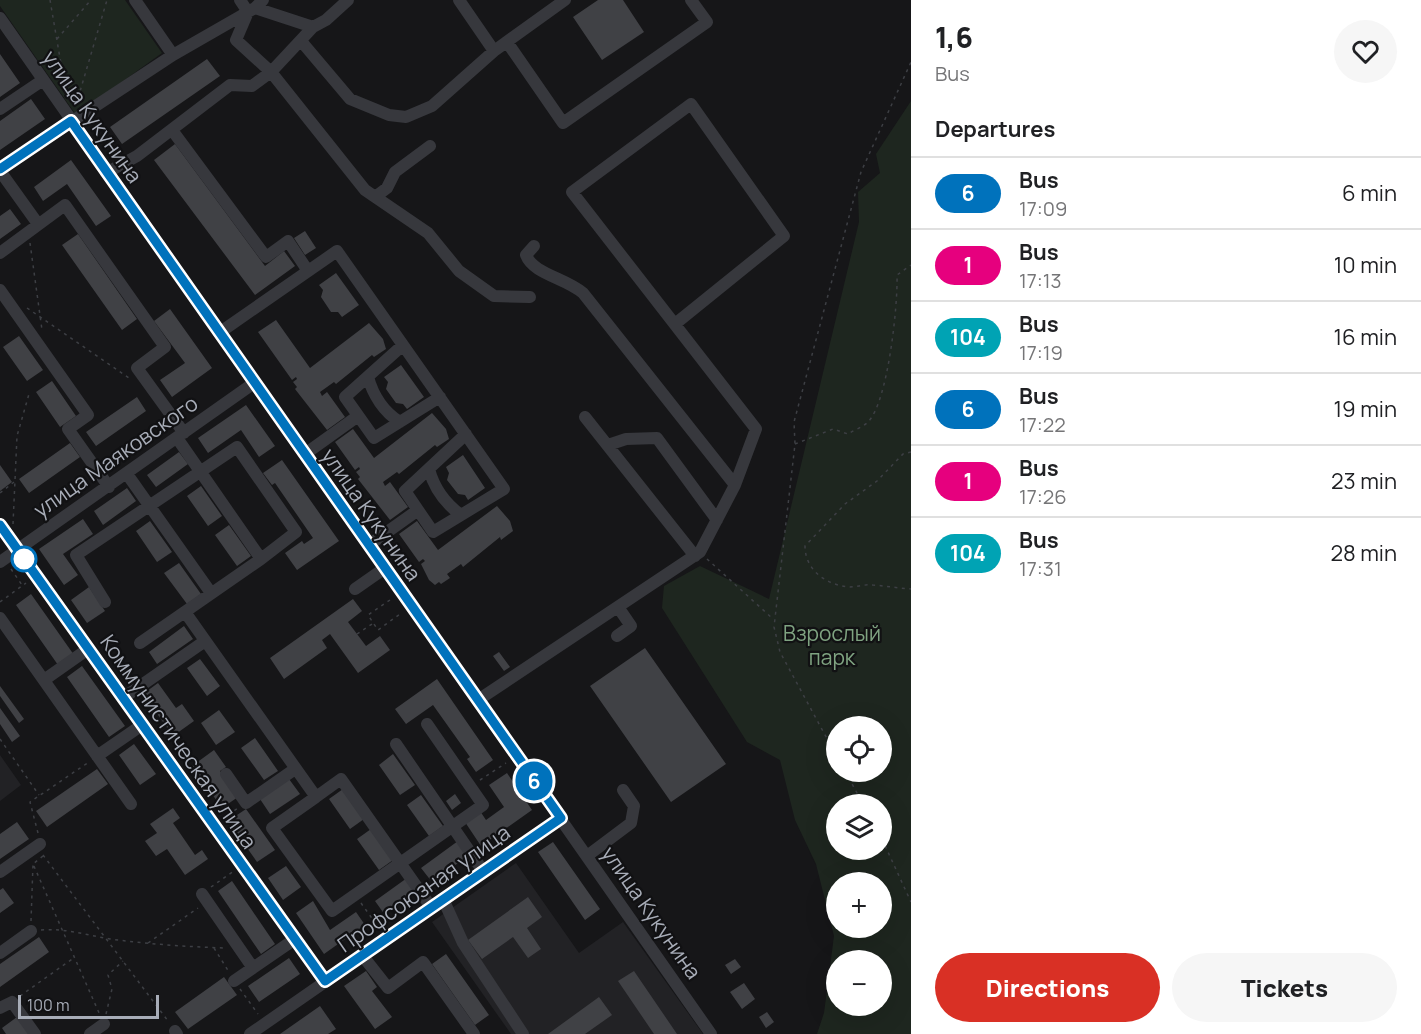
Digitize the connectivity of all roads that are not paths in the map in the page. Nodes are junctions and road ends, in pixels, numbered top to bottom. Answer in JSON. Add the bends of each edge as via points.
{"nodes":[{"id":1,"x":135,"y":0,"type":"edge"},
{"id":2,"x":240,"y":0,"type":"edge"},
{"id":3,"x":348,"y":0,"type":"edge"},
{"id":4,"x":459,"y":0,"type":"edge"},
{"id":5,"x":566,"y":0,"type":"edge"},
{"id":6,"x":691,"y":0,"type":"edge"},
{"id":7,"x":256,"y":7,"type":"edge"},
{"id":8,"x":0,"y":18,"type":"edge"},
{"id":9,"x":314,"y":27,"type":"junction"},
{"id":10,"x":301,"y":40,"type":"junction"},
{"id":11,"x":507,"y":42,"type":"junction"},
{"id":12,"x":494,"y":51,"type":"junction"},
{"id":13,"x":173,"y":55,"type":"junction"},
{"id":14,"x":271,"y":72,"type":"junction"},
{"id":15,"x":42,"y":80,"type":"junction"},
{"id":16,"x":0,"y":110,"type":"edge"},
{"id":17,"x":71,"y":121,"type":"junction"},
{"id":18,"x":172,"y":130,"type":"junction"},
{"id":19,"x":430,"y":146,"type":"dead end"},
{"id":20,"x":0,"y":170,"type":"edge"},
{"id":21,"x":106,"y":173,"type":"junction"},
{"id":22,"x":375,"y":197,"type":"junction"},
{"id":23,"x":33,"y":228,"type":"junction"},
{"id":24,"x":534,"y":246,"type":"dead end"},
{"id":25,"x":0,"y":253,"type":"edge"},
{"id":26,"x":308,"y":271,"type":"junction"},
{"id":27,"x":0,"y":290,"type":"edge"},
{"id":28,"x":530,"y":297,"type":"dead end"},
{"id":29,"x":675,"y":324,"type":"junction"},
{"id":30,"x":219,"y":333,"type":"junction"},
{"id":31,"x":403,"y":345,"type":"junction"},
{"id":32,"x":368,"y":377,"type":"junction"},
{"id":33,"x":254,"y":382,"type":"junction"},
{"id":34,"x":440,"y":397,"type":"junction"},
{"id":35,"x":358,"y":416,"type":"junction"},
{"id":36,"x":585,"y":417,"type":"dead end"},
{"id":37,"x":400,"y":422,"type":"junction"},
{"id":38,"x":466,"y":434,"type":"junction"},
{"id":39,"x":180,"y":436,"type":"junction"},
{"id":40,"x":608,"y":445,"type":"junction"},
{"id":41,"x":305,"y":454,"type":"junction"},
{"id":42,"x":429,"y":469,"type":"junction"},
{"id":43,"x":200,"y":472,"type":"junction"},
{"id":44,"x":127,"y":474,"type":"junction"},
{"id":45,"x":735,"y":485,"type":"junction"},
{"id":46,"x":109,"y":487,"type":"junction"},
{"id":47,"x":149,"y":506,"type":"junction"},
{"id":48,"x":418,"y":510,"type":"junction"},
{"id":49,"x":461,"y":515,"type":"junction"},
{"id":50,"x":717,"y":520,"type":"junction"},
{"id":51,"x":0,"y":525,"type":"edge"},
{"id":52,"x":369,"y":545,"type":"junction"},
{"id":53,"x":15,"y":546,"type":"junction"},
{"id":54,"x":697,"y":554,"type":"junction"},
{"id":55,"x":261,"y":559,"type":"junction"},
{"id":56,"x":2,"y":561,"type":"edge"},
{"id":57,"x":385,"y":568,"type":"junction"},
{"id":58,"x":354,"y":589,"type":"dead end"},
{"id":59,"x":211,"y":593,"type":"junction"},
{"id":60,"x":105,"y":602,"type":"dead end"},
{"id":61,"x":618,"y":607,"type":"junction"},
{"id":62,"x":185,"y":612,"type":"junction"},
{"id":63,"x":0,"y":618,"type":"edge"},
{"id":64,"x":617,"y":636,"type":"dead end"},
{"id":65,"x":205,"y":640,"type":"junction"},
{"id":66,"x":140,"y":643,"type":"dead end"},
{"id":67,"x":88,"y":649,"type":"junction"},
{"id":68,"x":44,"y":680,"type":"junction"},
{"id":69,"x":123,"y":698,"type":"junction"},
{"id":70,"x":478,"y":700,"type":"junction"},
{"id":71,"x":427,"y":724,"type":"dead end"},
{"id":72,"x":142,"y":725,"type":"junction"},
{"id":73,"x":396,"y":744,"type":"dead end"},
{"id":74,"x":97,"y":756,"type":"junction"},
{"id":75,"x":295,"y":769,"type":"junction"},
{"id":76,"x":226,"y":774,"type":"dead end"},
{"id":77,"x":623,"y":790,"type":"dead end"},
{"id":78,"x":316,"y":797,"type":"junction"},
{"id":79,"x":131,"y":804,"type":"dead end"},
{"id":80,"x":561,"y":818,"type":"junction"},
{"id":81,"x":452,"y":827,"type":"junction"},
{"id":82,"x":42,"y":850,"type":"road end"},
{"id":83,"x":587,"y":856,"type":"junction"},
{"id":84,"x":401,"y":863,"type":"junction"},
{"id":85,"x":0,"y":872,"type":"edge"},
{"id":86,"x":483,"y":872,"type":"junction"},
{"id":87,"x":202,"y":894,"type":"road end"},
{"id":88,"x":443,"y":899,"type":"junction"},
{"id":89,"x":431,"y":907,"type":"junction"},
{"id":90,"x":31,"y":931,"type":"road end"},
{"id":91,"x":295,"y":939,"type":"junction"},
{"id":92,"x":0,"y":953,"type":"edge"},
{"id":93,"x":362,"y":955,"type":"junction"},
{"id":94,"x":253,"y":968,"type":"junction"},
{"id":95,"x":234,"y":981,"type":"dead end"},
{"id":96,"x":325,"y":981,"type":"junction"},
{"id":97,"x":0,"y":1008,"type":"edge"},
{"id":98,"x":104,"y":1024,"type":"road end"},
{"id":99,"x":35,"y":1034,"type":"edge"},
{"id":100,"x":90,"y":1034,"type":"edge"},
{"id":101,"x":250,"y":1034,"type":"edge"},
{"id":102,"x":474,"y":1034,"type":"edge"},
{"id":103,"x":523,"y":1034,"type":"edge"},
{"id":104,"x":711,"y":1034,"type":"edge"}],
"edges":[{"from":1,"to":13,"type":"street"},
{"from":2,"to":7,"type":"street"},
{"from":3,"to":9,"type":"street"},
{"from":4,"to":12,"type":"street"},
{"from":5,"to":11,"type":"street"},
{"from":6,"to":11,"type":"street","via":[[707,22],[563,123]]},
{"from":7,"to":9,"type":"street"},
{"from":7,"to":13,"type":"street"},
{"from":7,"to":14,"type":"street","via":[[236,40]]},
{"from":8,"to":15,"type":"street","name":"улица Кукунина"},
{"from":9,"to":10,"type":"street"},
{"from":10,"to":12,"type":"street","via":[[350,99],[388,115],[406,117],[432,106]]},
{"from":10,"to":14,"type":"street"},
{"from":11,"to":12,"type":"street"},
{"from":13,"to":17,"type":"street"},
{"from":14,"to":18,"type":"street","via":[[252,86],[230,85]]},
{"from":14,"to":22,"type":"street","via":[[365,190]]},
{"from":15,"to":16,"type":"street"},
{"from":15,"to":17,"type":"street","name":"улица Кукунина"},
{"from":17,"to":20,"type":"street"},
{"from":17,"to":21,"type":"street","name":"улица Кукунина"},
{"from":18,"to":21,"type":"street"},
{"from":18,"to":26,"type":"street","via":[[266,257],[288,241]]},
{"from":19,"to":22,"type":"street","via":[[395,172],[387,188]]},
{"from":20,"to":23,"type":"street"},
{"from":21,"to":30,"type":"street","name":"улица Кукунина"},
{"from":22,"to":28,"type":"street","via":[[428,233],[459,271],[494,296]]},
{"from":23,"to":25,"type":"street"},
{"from":23,"to":39,"type":"street","via":[[65,205],[165,347],[137,368]]},
{"from":24,"to":45,"type":"street","via":[[526,255],[533,267],[571,282],[583,293]]},
{"from":26,"to":30,"type":"street"},
{"from":26,"to":31,"type":"street","via":[[337,251]]},
{"from":27,"to":46,"type":"street","via":[[87,415],[68,429]]},
{"from":29,"to":29,"type":"street","via":[[572,192],[691,104],[784,236]]},
{"from":29,"to":45,"type":"street","via":[[756,429]]},
{"from":30,"to":33,"type":"street","name":"улица Кукунина"},
{"from":31,"to":32,"type":"street"},
{"from":31,"to":34,"type":"street"},
{"from":32,"to":35,"type":"street","via":[[345,397]]},
{"from":32,"to":37,"type":"street","via":[[389,415]]},
{"from":33,"to":39,"type":"street","name":"улица Маяковского"},
{"from":33,"to":41,"type":"street","name":"улица Кукунина"},
{"from":34,"to":37,"type":"street"},
{"from":34,"to":38,"type":"street"},
{"from":35,"to":37,"type":"street","via":[[374,438]]},
{"from":35,"to":41,"type":"street"},
{"from":36,"to":40,"type":"street"},
{"from":38,"to":42,"type":"street"},
{"from":38,"to":49,"type":"street","via":[[504,489]]},
{"from":39,"to":43,"type":"street"},
{"from":39,"to":44,"type":"street","name":"улица Маяковского"},
{"from":40,"to":50,"type":"street","via":[[626,438],[657,438]]},
{"from":40,"to":54,"type":"street"},
{"from":41,"to":52,"type":"street","name":"улица Кукунина"},
{"from":42,"to":48,"type":"street","via":[[405,491]]},
{"from":42,"to":49,"type":"street","via":[[451,508]]},
{"from":43,"to":47,"type":"street"},
{"from":43,"to":55,"type":"street"},
{"from":43,"to":55,"type":"street","via":[[237,447],[296,532]]},
{"from":44,"to":46,"type":"street","name":"улица Маяковского"},
{"from":44,"to":47,"type":"street"},
{"from":45,"to":50,"type":"street"},
{"from":46,"to":53,"type":"street","name":"улица Маяковского"},
{"from":47,"to":59,"type":"street"},
{"from":47,"to":60,"type":"street","via":[[76,555]]},
{"from":48,"to":49,"type":"street","via":[[433,532]]},
{"from":48,"to":52,"type":"street"},
{"from":50,"to":54,"type":"street"},
{"from":51,"to":53,"type":"street","name":"Коммунистическая улица"},
{"from":52,"to":57,"type":"street","name":"улица Кукунина"},
{"from":53,"to":56,"type":"street","name":"улица Маяковского"},
{"from":53,"to":67,"type":"street","name":"Коммунистическая улица"},
{"from":54,"to":61,"type":"street"},
{"from":55,"to":59,"type":"street"},
{"from":57,"to":58,"type":"street"},
{"from":57,"to":70,"type":"street","name":"улица Кукунина"},
{"from":59,"to":62,"type":"street"},
{"from":61,"to":64,"type":"street","via":[[631,626]]},
{"from":61,"to":70,"type":"street"},
{"from":62,"to":65,"type":"street"},
{"from":62,"to":66,"type":"street"},
{"from":63,"to":68,"type":"street"},
{"from":65,"to":69,"type":"street"},
{"from":65,"to":75,"type":"street"},
{"from":67,"to":68,"type":"street"},
{"from":67,"to":69,"type":"street","name":"Коммунистическая улица"},
{"from":68,"to":74,"type":"street"},
{"from":69,"to":72,"type":"street","name":"Коммунистическая улица"},
{"from":70,"to":80,"type":"street","name":"улица Кукунина"},
{"from":71,"to":81,"type":"street","via":[[483,805]]},
{"from":72,"to":74,"type":"street"},
{"from":72,"to":91,"type":"street","name":"Коммунистическая улица"},
{"from":73,"to":81,"type":"street"},
{"from":74,"to":79,"type":"street"},
{"from":75,"to":76,"type":"street","via":[[246,802]]},
{"from":75,"to":78,"type":"street"},
{"from":77,"to":83,"type":"street","via":[[634,806],[631,823]]},
{"from":78,"to":84,"type":"street","via":[[341,779]]},
{"from":78,"to":84,"type":"street","via":[[272,828],[332,911]]},
{"from":80,"to":83,"type":"street","name":"улица Кукунина"},
{"from":80,"to":86,"type":"street","name":"Профсоюзная улица"},
{"from":81,"to":84,"type":"street"},
{"from":81,"to":86,"type":"street"},
{"from":82,"to":85,"type":"street"},
{"from":83,"to":104,"type":"street","name":"улица Кукунина"},
{"from":84,"to":89,"type":"street"},
{"from":86,"to":88,"type":"street","name":"Профсоюзная улица"},
{"from":87,"to":94,"type":"street"},
{"from":88,"to":89,"type":"street","name":"Профсоюзная улица"},
{"from":88,"to":103,"type":"street","via":[[463,942]]},
{"from":89,"to":93,"type":"street","name":"Профсоюзная улица"},
{"from":90,"to":92,"type":"street"},
{"from":91,"to":94,"type":"street"},
{"from":91,"to":96,"type":"street","name":"Коммунистическая улица"},
{"from":93,"to":96,"type":"street","name":"Профсоюзная улица"},
{"from":93,"to":102,"type":"street","via":[[388,988],[423,962]]},
{"from":94,"to":95,"type":"street"},
{"from":96,"to":101,"type":"street","name":"Профсоюзная улица"},
{"from":97,"to":99,"type":"street","via":[[12,1002]]},
{"from":98,"to":100,"type":"street"}]}
